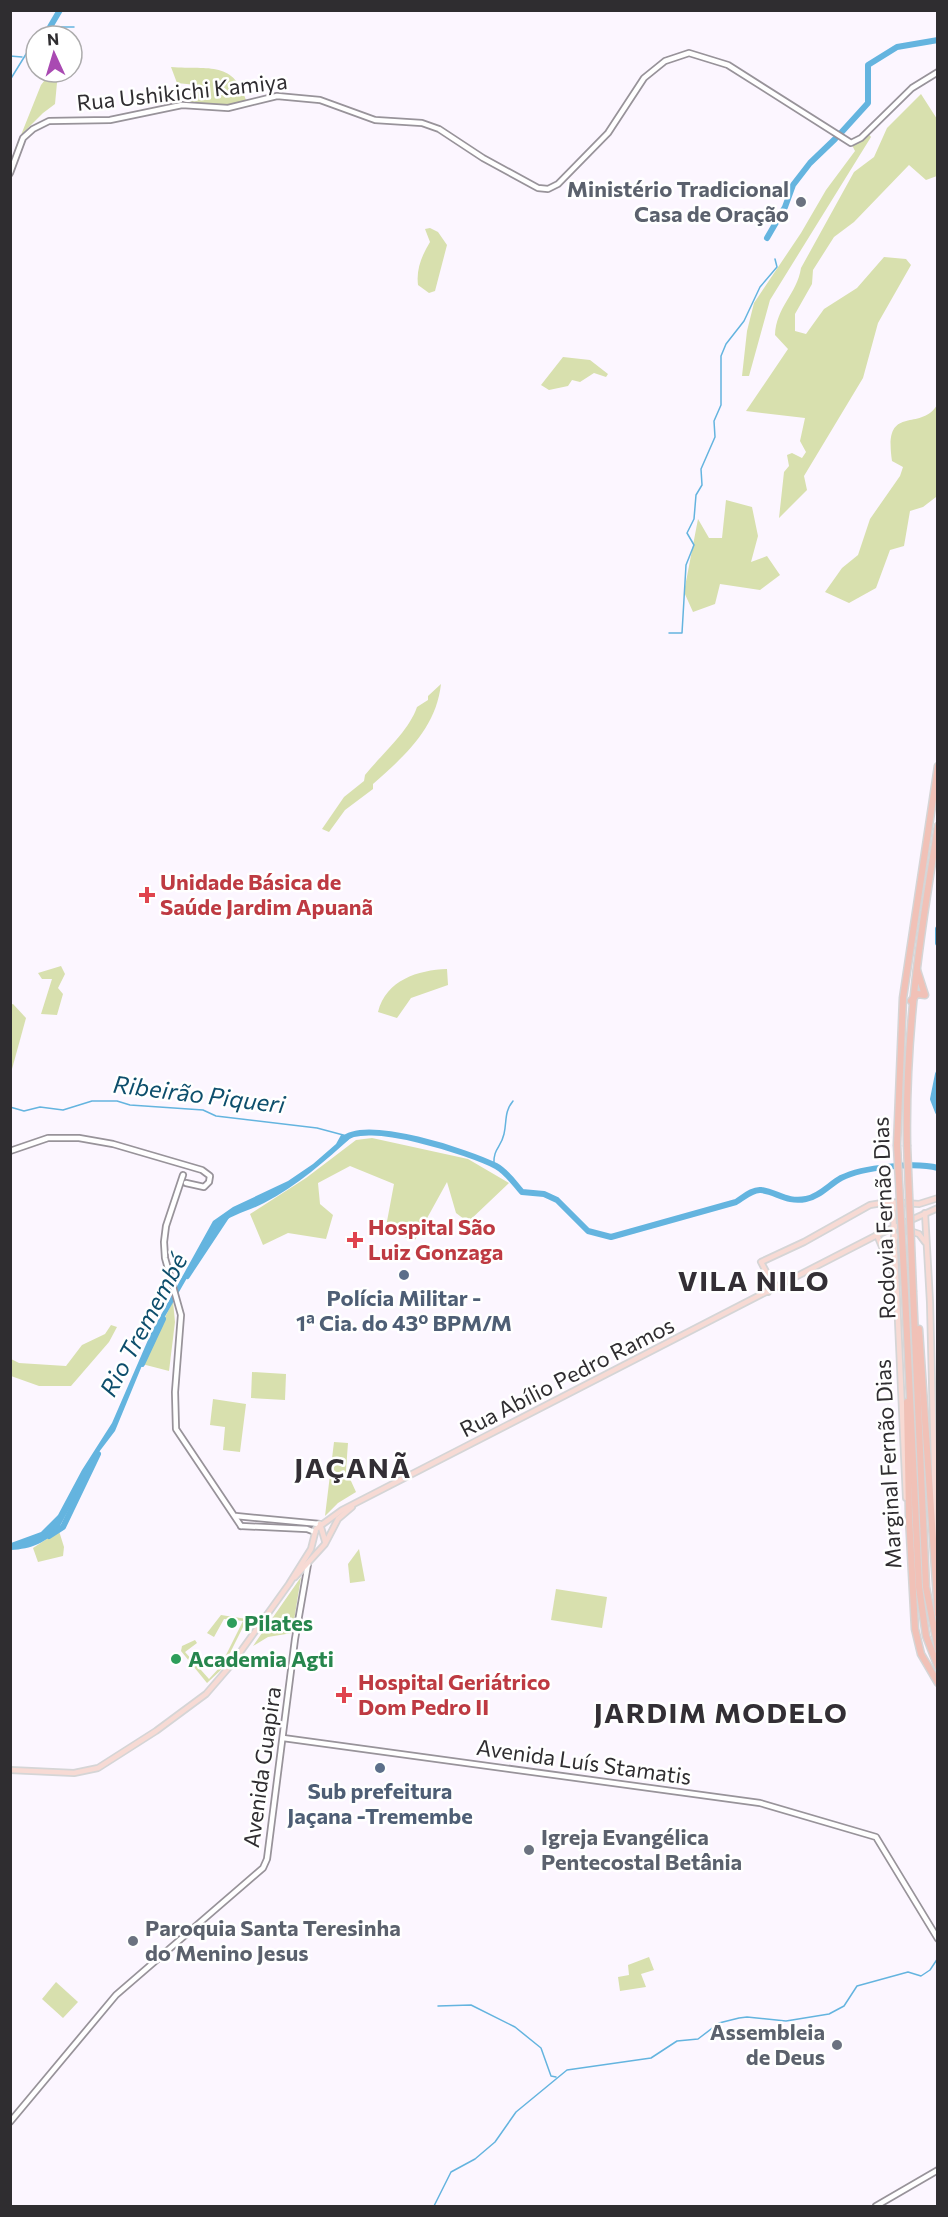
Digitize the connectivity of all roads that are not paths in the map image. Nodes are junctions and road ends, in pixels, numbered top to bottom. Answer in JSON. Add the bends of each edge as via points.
{"nodes":[{"id":1,"x":938,"y":72,"type":"edge"},
{"id":2,"x":10,"y":173,"type":"edge"},
{"id":3,"x":938,"y":766,"type":"edge"},
{"id":4,"x":938,"y":826,"type":"edge"},
{"id":5,"x":916,"y":966,"type":"junction"},
{"id":6,"x":911,"y":1001,"type":"junction"},
{"id":7,"x":10,"y":1151,"type":"edge"},
{"id":8,"x":177,"y":1163,"type":"junction"},
{"id":9,"x":196,"y":1168,"type":"junction"},
{"id":10,"x":183,"y":1174,"type":"junction"},
{"id":11,"x":186,"y":1183,"type":"junction"},
{"id":12,"x":176,"y":1196,"type":"junction"},
{"id":13,"x":938,"y":1198,"type":"edge"},
{"id":14,"x":896,"y":1203,"type":"junction"},
{"id":15,"x":938,"y":1208,"type":"edge"},
{"id":16,"x":924,"y":1213,"type":"junction"},
{"id":17,"x":894,"y":1227,"type":"junction"},
{"id":18,"x":877,"y":1235,"type":"junction"},
{"id":19,"x":894,"y":1238,"type":"junction"},
{"id":20,"x":927,"y":1244,"type":"junction"},
{"id":21,"x":771,"y":1281,"type":"junction"},
{"id":22,"x":896,"y":1281,"type":"junction"},
{"id":23,"x":783,"y":1284,"type":"junction"},
{"id":24,"x":768,"y":1292,"type":"junction"},
{"id":25,"x":913,"y":1294,"type":"junction"},
{"id":26,"x":908,"y":1360,"type":"junction"},
{"id":27,"x":356,"y":1504,"type":"junction"},
{"id":28,"x":236,"y":1516,"type":"junction"},
{"id":29,"x":248,"y":1517,"type":"junction"},
{"id":30,"x":909,"y":1517,"type":"junction"},
{"id":31,"x":320,"y":1524,"type":"junction"},
{"id":32,"x":241,"y":1526,"type":"junction"},
{"id":33,"x":315,"y":1532,"type":"junction"},
{"id":34,"x":325,"y":1544,"type":"junction"},
{"id":35,"x":312,"y":1546,"type":"junction"},
{"id":36,"x":934,"y":1548,"type":"junction"},
{"id":37,"x":320,"y":1551,"type":"junction"},
{"id":38,"x":308,"y":1564,"type":"junction"},
{"id":39,"x":290,"y":1584,"type":"junction"},
{"id":40,"x":938,"y":1614,"type":"edge"},
{"id":41,"x":938,"y":1649,"type":"edge"},
{"id":42,"x":938,"y":1667,"type":"edge"},
{"id":43,"x":938,"y":1683,"type":"edge"},
{"id":44,"x":283,"y":1738,"type":"junction"},
{"id":45,"x":10,"y":1770,"type":"edge"},
{"id":46,"x":938,"y":1938,"type":"edge"},
{"id":47,"x":10,"y":2122,"type":"edge"},
{"id":48,"x":938,"y":2170,"type":"edge"},
{"id":49,"x":876,"y":2206,"type":"edge"}],
"edges":[{"from":1,"to":2,"type":"main road","name":"Rua Ushikichi Kamiya","via":[[912,88],[851,143],[728,65],[698,53],[681,54],[644,78],[608,133],[549,189],[538,188],[513,175],[430,126],[413,121],[375,120],[333,103],[305,97],[266,97],[228,108],[182,105],[110,120],[49,121],[23,138]]},
{"from":3,"to":26,"type":"highway","name":"Rodovia Fernão Dias","bridge":true,"via":[[903,999],[897,1145]]},
{"from":4,"to":5,"type":"highway","name":"Rodovia Fernão Dias"},
{"from":5,"to":6,"type":"highway","name":"Rodovia Fernão Dias"},
{"from":5,"to":6,"type":"highway","via":[[925,995],[917,994]]},
{"from":6,"to":25,"type":"highway","name":"Rodovia Fernão Dias","bridge":true,"via":[[906,1074]]},
{"from":7,"to":8,"type":"main road","via":[[48,1138],[80,1138]]},
{"from":8,"to":9,"type":"main road"},
{"from":8,"to":10,"type":"main road"},
{"from":9,"to":10,"type":"main road"},
{"from":9,"to":11,"type":"main road","via":[[208,1173],[208,1185]]},
{"from":10,"to":11,"type":"main road"},
{"from":10,"to":12,"type":"main road"},
{"from":11,"to":12,"type":"main road"},
{"from":12,"to":28,"type":"main road","via":[[164,1242],[181,1319],[176,1429]]},
{"from":13,"to":14,"type":"main road","via":[[919,1204]]},
{"from":14,"to":17,"type":"main road","name":"Marginal Fernão Dias"},
{"from":14,"to":21,"type":"main road","via":[[866,1207],[761,1262]]},
{"from":15,"to":16,"type":"main road","name":"Rua Abílio Pedro Ramos"},
{"from":16,"to":17,"type":"main road","name":"Rua Abílio Pedro Ramos"},
{"from":16,"to":20,"type":"main road"},
{"from":17,"to":18,"type":"main road","name":"Rua Abílio Pedro Ramos"},
{"from":17,"to":19,"type":"main road","name":"Marginal Fernão Dias"},
{"from":18,"to":22,"type":"main road"},
{"from":18,"to":23,"type":"main road","name":"Rua Abílio Pedro Ramos"},
{"from":19,"to":20,"type":"main road","via":[[902,1230],[911,1230]]},
{"from":19,"to":22,"type":"main road","name":"Marginal Fernão Dias"},
{"from":20,"to":36,"type":"main road"},
{"from":21,"to":23,"type":"main road"},
{"from":21,"to":24,"type":"main road"},
{"from":22,"to":30,"type":"main road","name":"Marginal Fernão Dias"},
{"from":23,"to":24,"type":"main road","name":"Rua Abílio Pedro Ramos"},
{"from":24,"to":27,"type":"main road","name":"Rua Abílio Pedro Ramos"},
{"from":25,"to":36,"type":"highway","name":"Marginal Fernão Dias","via":[[918,1310]]},
{"from":25,"to":41,"type":"highway","name":"Rodovia Fernão Dias","via":[[926,1587]]},
{"from":26,"to":30,"type":"highway"},
{"from":26,"to":42,"type":"highway","name":"Rodovia Fernão Dias","via":[[920,1587],[925,1629]]},
{"from":27,"to":31,"type":"main road","name":"Rua Abílio Pedro Ramos"},
{"from":27,"to":34,"type":"main road","via":[[338,1519]]},
{"from":28,"to":29,"type":"main road"},
{"from":28,"to":32,"type":"main road"},
{"from":29,"to":31,"type":"main road"},
{"from":29,"to":32,"type":"main road"},
{"from":30,"to":43,"type":"highway","name":"Marginal Fernão Dias","via":[[916,1639]]},
{"from":31,"to":33,"type":"main road"},
{"from":31,"to":34,"type":"main road"},
{"from":32,"to":33,"type":"main road"},
{"from":33,"to":35,"type":"main road"},
{"from":34,"to":37,"type":"main road"},
{"from":35,"to":37,"type":"main road"},
{"from":35,"to":38,"type":"main road"},
{"from":35,"to":39,"type":"main road"},
{"from":36,"to":40,"type":"highway","name":"Marginal Fernão Dias"},
{"from":37,"to":38,"type":"main road"},
{"from":38,"to":39,"type":"main road"},
{"from":38,"to":44,"type":"main road","name":"Avenida Guapira"},
{"from":39,"to":45,"type":"main road","via":[[206,1694],[121,1755],[81,1773]]},
{"from":44,"to":46,"type":"main road","name":"Avenida Luís Stamatis","via":[[764,1803],[876,1837]]},
{"from":44,"to":47,"type":"main road","name":"Avenida Guapira","via":[[263,1868],[116,1995]]},
{"from":48,"to":49,"type":"main road"}]}
